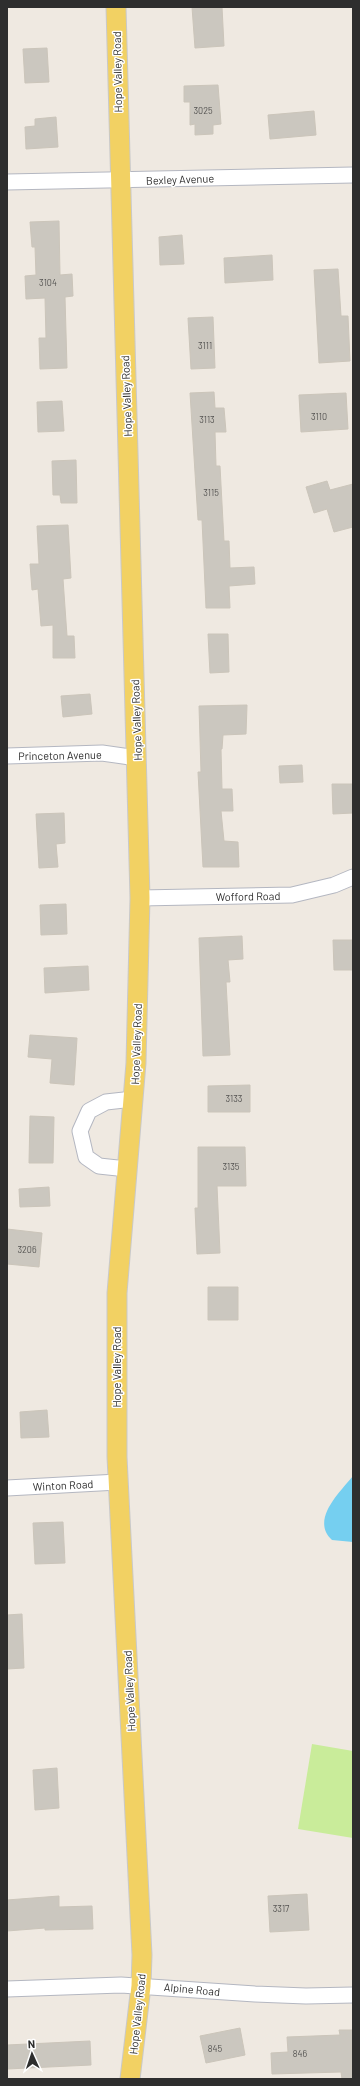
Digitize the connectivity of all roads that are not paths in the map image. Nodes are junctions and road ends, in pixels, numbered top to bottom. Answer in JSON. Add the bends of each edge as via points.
{"nodes":[{"id":1,"x":116,"y":7,"type":"edge"},
{"id":2,"x":353,"y":175,"type":"edge"},
{"id":3,"x":120,"y":181,"type":"junction"},
{"id":4,"x":7,"y":182,"type":"edge"},
{"id":5,"x":7,"y":756,"type":"edge"},
{"id":6,"x":137,"y":758,"type":"junction"},
{"id":7,"x":353,"y":877,"type":"edge"},
{"id":8,"x":140,"y":898,"type":"junction"},
{"id":9,"x":133,"y":1099,"type":"junction"},
{"id":10,"x":127,"y":1169,"type":"junction"},
{"id":11,"x":118,"y":1482,"type":"junction"},
{"id":12,"x":7,"y":1488,"type":"edge"},
{"id":13,"x":142,"y":1986,"type":"junction"},
{"id":14,"x":7,"y":1989,"type":"edge"},
{"id":15,"x":353,"y":1995,"type":"edge"},
{"id":16,"x":130,"y":2079,"type":"edge"}],
"edges":[{"from":1,"to":3,"type":"main road","name":"Hope Valley Road"},
{"from":2,"to":3,"type":"street","name":"Bexley Avenue"},
{"from":3,"to":4,"type":"street","name":"Bexley Avenue"},
{"from":3,"to":6,"type":"main road","name":"Hope Valley Road"},
{"from":5,"to":6,"type":"street","name":"Princeton Avenue","via":[[102,753]]},
{"from":6,"to":8,"type":"main road","name":"Hope Valley Road"},
{"from":7,"to":8,"type":"street","name":"Wofford Road","via":[[334,885],[292,895]]},
{"from":8,"to":9,"type":"main road","name":"Hope Valley Road"},
{"from":9,"to":10,"type":"main road","name":"Hope Valley Road"},
{"from":9,"to":10,"type":"street","via":[[106,1102],[89,1111],[80,1131],[86,1157],[99,1166]]},
{"from":10,"to":11,"type":"main road","name":"Hope Valley Road","via":[[116,1293]]},
{"from":11,"to":12,"type":"street","name":"Winton Road"},
{"from":11,"to":13,"type":"main road","name":"Hope Valley Road","via":[[140,1901]]},
{"from":13,"to":14,"type":"street","name":"Alpine Road","via":[[70,1985]]},
{"from":13,"to":15,"type":"street","name":"Alpine Road","via":[[255,1994]]},
{"from":13,"to":16,"type":"main road","name":"Hope Valley Road"}]}
